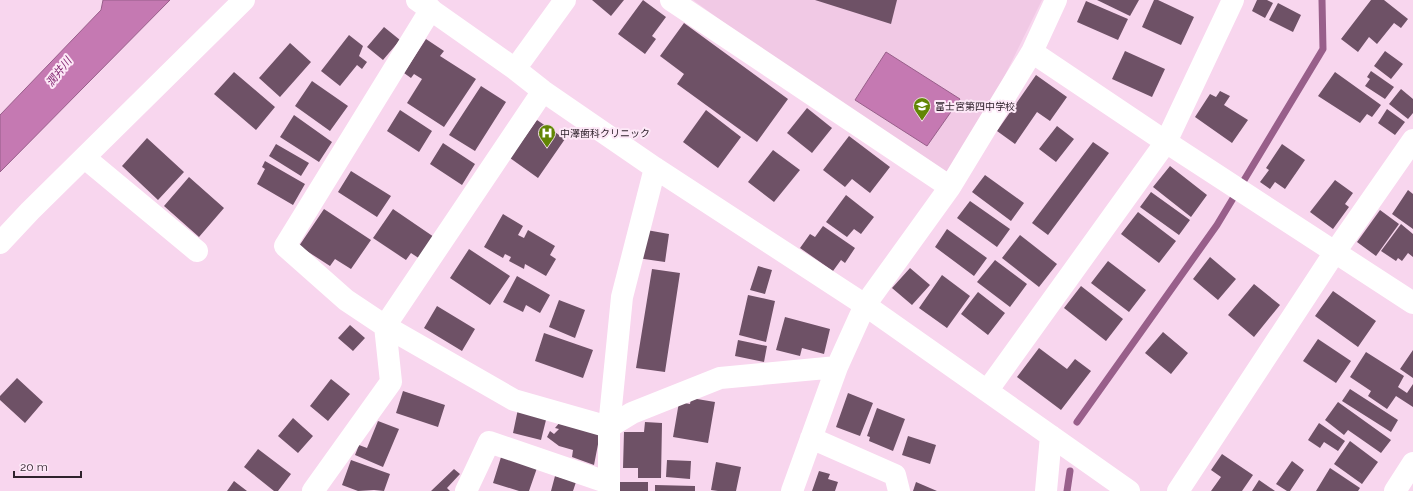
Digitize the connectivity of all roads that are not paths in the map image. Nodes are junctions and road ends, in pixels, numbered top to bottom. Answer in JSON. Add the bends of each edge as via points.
{"nodes":[{"id":1,"x":244,"y":0,"type":"edge"},
{"id":2,"x":565,"y":0,"type":"edge"},
{"id":3,"x":671,"y":0,"type":"edge"},
{"id":4,"x":1056,"y":0,"type":"edge"},
{"id":5,"x":1233,"y":0,"type":"edge"},
{"id":6,"x":424,"y":4,"type":"edge"},
{"id":7,"x":1032,"y":52,"type":"junction"},
{"id":8,"x":515,"y":69,"type":"junction"},
{"id":9,"x":543,"y":91,"type":"junction"},
{"id":10,"x":1413,"y":140,"type":"edge"},
{"id":11,"x":1166,"y":142,"type":"junction"},
{"id":12,"x":85,"y":158,"type":"junction"},
{"id":13,"x":655,"y":168,"type":"junction"},
{"id":14,"x":950,"y":187,"type":"junction"},
{"id":15,"x":0,"y":243,"type":"edge"},
{"id":16,"x":197,"y":251,"type":"dead end"},
{"id":17,"x":1335,"y":252,"type":"junction"},
{"id":18,"x":1413,"y":303,"type":"edge"},
{"id":19,"x":865,"y":305,"type":"junction"},
{"id":20,"x":385,"y":326,"type":"junction"},
{"id":21,"x":837,"y":366,"type":"junction"},
{"id":22,"x":987,"y":391,"type":"junction"},
{"id":23,"x":609,"y":427,"type":"junction"},
{"id":24,"x":1051,"y":436,"type":"junction"},
{"id":25,"x":811,"y":438,"type":"junction"},
{"id":26,"x":1413,"y":463,"type":"edge"},
{"id":27,"x":609,"y":487,"type":"edge"},
{"id":28,"x":313,"y":491,"type":"edge"},
{"id":29,"x":466,"y":491,"type":"edge"},
{"id":30,"x":792,"y":491,"type":"edge"},
{"id":31,"x":899,"y":491,"type":"edge"},
{"id":32,"x":1046,"y":491,"type":"edge"},
{"id":33,"x":1129,"y":491,"type":"edge"},
{"id":34,"x":1178,"y":491,"type":"edge"},
{"id":35,"x":1395,"y":491,"type":"edge"}],
"edges":[{"from":1,"to":12,"type":"street"},
{"from":2,"to":8,"type":"street"},
{"from":3,"to":14,"type":"street"},
{"from":4,"to":7,"type":"street"},
{"from":5,"to":11,"type":"street"},
{"from":6,"to":8,"type":"street"},
{"from":6,"to":20,"type":"street","via":[[285,246],[346,300]]},
{"from":7,"to":11,"type":"street"},
{"from":7,"to":14,"type":"street"},
{"from":8,"to":9,"type":"street"},
{"from":9,"to":13,"type":"street"},
{"from":9,"to":20,"type":"street"},
{"from":10,"to":17,"type":"street"},
{"from":11,"to":17,"type":"street"},
{"from":11,"to":22,"type":"street"},
{"from":12,"to":15,"type":"street"},
{"from":12,"to":16,"type":"street"},
{"from":13,"to":19,"type":"street"},
{"from":13,"to":23,"type":"street","via":[[622,297]]},
{"from":14,"to":19,"type":"street"},
{"from":17,"to":18,"type":"street"},
{"from":17,"to":34,"type":"street"},
{"from":19,"to":21,"type":"street"},
{"from":19,"to":22,"type":"street"},
{"from":20,"to":23,"type":"street","via":[[514,400]]},
{"from":20,"to":28,"type":"street","via":[[391,382]]},
{"from":21,"to":23,"type":"street","via":[[720,378],[632,413]]},
{"from":21,"to":25,"type":"street"},
{"from":22,"to":24,"type":"street"},
{"from":23,"to":27,"type":"street"},
{"from":24,"to":32,"type":"street"},
{"from":24,"to":33,"type":"street"},
{"from":25,"to":30,"type":"street"},
{"from":25,"to":31,"type":"street","via":[[895,474]]},
{"from":26,"to":35,"type":"street"},
{"from":27,"to":29,"type":"street","via":[[489,442]]}]}
